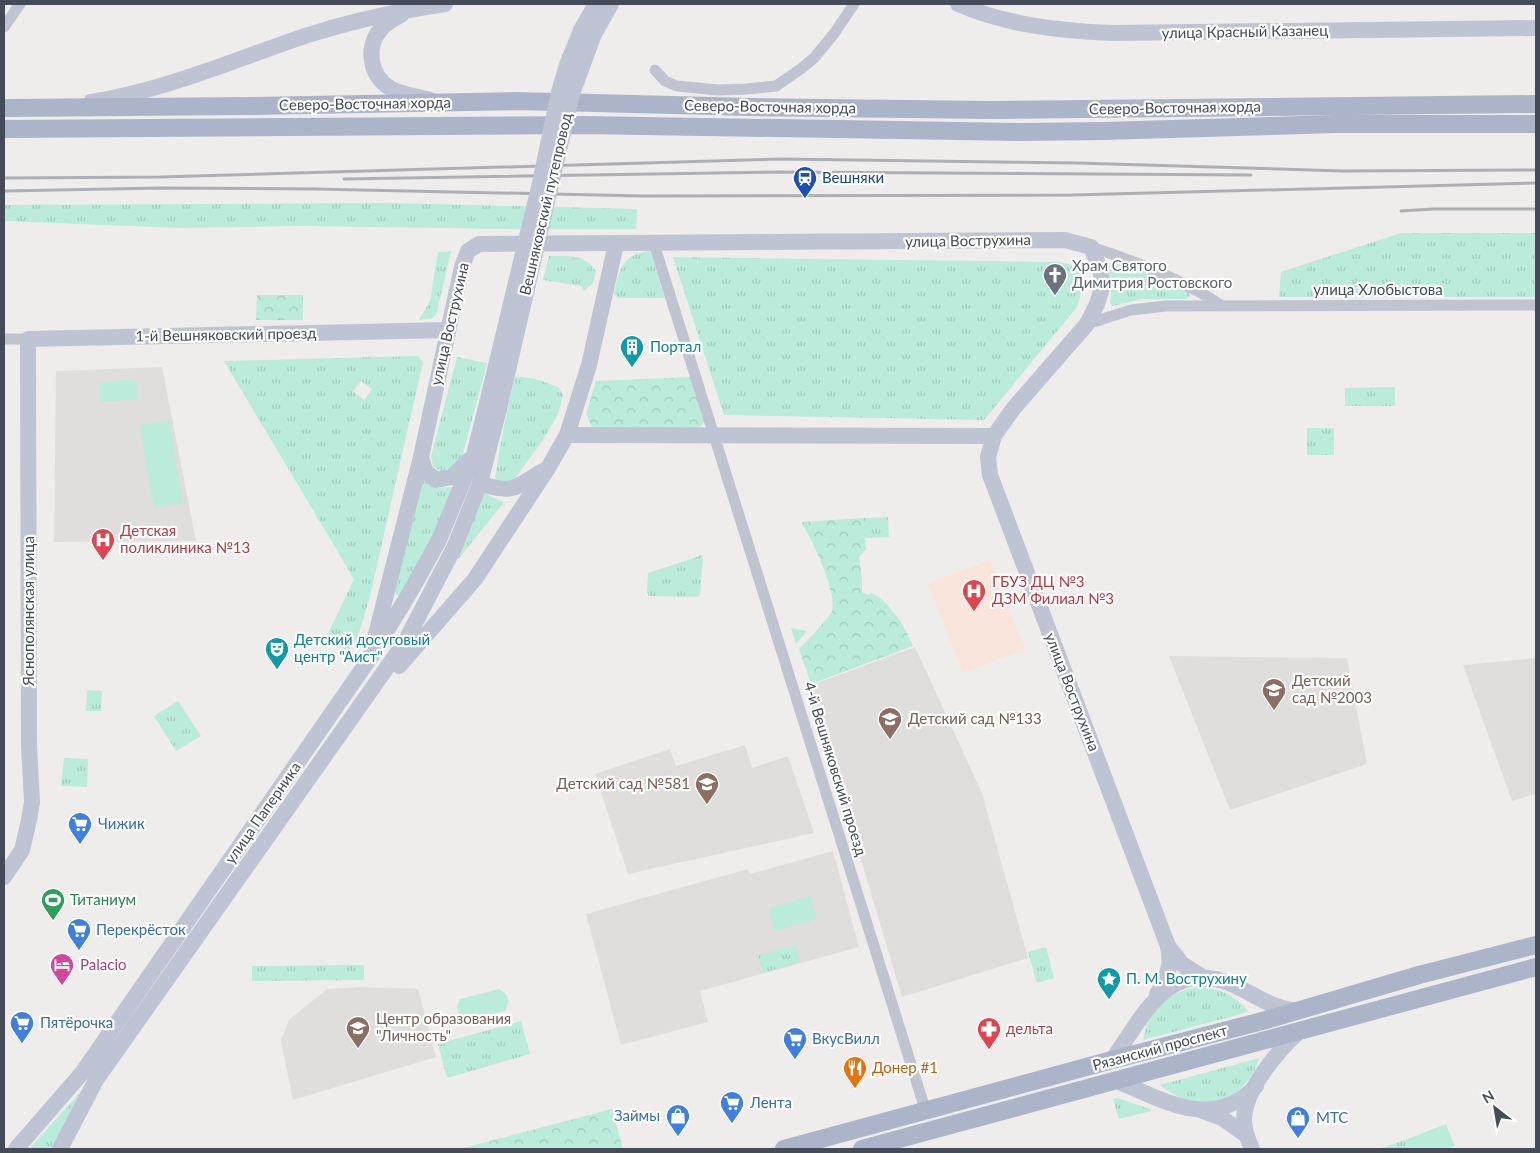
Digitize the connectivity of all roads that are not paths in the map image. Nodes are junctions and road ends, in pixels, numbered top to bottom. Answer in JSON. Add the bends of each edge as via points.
{"nodes":[{"id":1,"x":20,"y":4,"type":"edge"},
{"id":2,"x":445,"y":4,"type":"edge"},
{"id":3,"x":596,"y":4,"type":"edge"},
{"id":4,"x":610,"y":4,"type":"edge"},
{"id":5,"x":854,"y":4,"type":"edge"},
{"id":6,"x":958,"y":4,"type":"edge"},
{"id":7,"x":412,"y":9,"type":"junction"},
{"id":8,"x":4,"y":27,"type":"edge"},
{"id":9,"x":1536,"y":28,"type":"edge"},
{"id":10,"x":655,"y":70,"type":"dead end"},
{"id":11,"x":440,"y":102,"type":"junction"},
{"id":12,"x":1536,"y":104,"type":"edge"},
{"id":13,"x":62,"y":107,"type":"junction"},
{"id":14,"x":4,"y":108,"type":"edge"},
{"id":15,"x":1536,"y":124,"type":"edge"},
{"id":16,"x":4,"y":129,"type":"edge"},
{"id":17,"x":616,"y":244,"type":"junction"},
{"id":18,"x":654,"y":244,"type":"junction"},
{"id":19,"x":1091,"y":246,"type":"junction"},
{"id":20,"x":1220,"y":305,"type":"junction"},
{"id":21,"x":1536,"y":305,"type":"edge"},
{"id":22,"x":1087,"y":324,"type":"junction"},
{"id":23,"x":448,"y":330,"type":"junction"},
{"id":24,"x":28,"y":339,"type":"junction"},
{"id":25,"x":4,"y":340,"type":"edge"},
{"id":26,"x":492,"y":408,"type":"junction"},
{"id":27,"x":567,"y":435,"type":"junction"},
{"id":28,"x":714,"y":435,"type":"junction"},
{"id":29,"x":994,"y":436,"type":"junction"},
{"id":30,"x":474,"y":455,"type":"junction"},
{"id":31,"x":421,"y":457,"type":"junction"},
{"id":32,"x":548,"y":468,"type":"junction"},
{"id":33,"x":480,"y":484,"type":"junction"},
{"id":34,"x":370,"y":658,"type":"junction"},
{"id":35,"x":348,"y":724,"type":"junction"},
{"id":36,"x":4,"y":877,"type":"edge"},
{"id":37,"x":1168,"y":946,"type":"junction"},
{"id":38,"x":1536,"y":946,"type":"edge"},
{"id":39,"x":1536,"y":967,"type":"edge"},
{"id":40,"x":1206,"y":978,"type":"junction"},
{"id":41,"x":1241,"y":990,"type":"junction"},
{"id":42,"x":1147,"y":1008,"type":"junction"},
{"id":43,"x":1298,"y":1011,"type":"junction"},
{"id":44,"x":1266,"y":1020,"type":"junction"},
{"id":45,"x":1301,"y":1030,"type":"junction"},
{"id":46,"x":1270,"y":1038,"type":"junction"},
{"id":47,"x":1138,"y":1054,"type":"junction"},
{"id":48,"x":1112,"y":1060,"type":"junction"},
{"id":49,"x":1266,"y":1072,"type":"junction"},
{"id":50,"x":1144,"y":1074,"type":"junction"},
{"id":51,"x":1116,"y":1081,"type":"junction"},
{"id":52,"x":1256,"y":1086,"type":"junction"},
{"id":53,"x":1169,"y":1102,"type":"junction"},
{"id":54,"x":1200,"y":1111,"type":"junction"},
{"id":55,"x":926,"y":1112,"type":"junction"},
{"id":56,"x":1249,"y":1142,"type":"edge"},
{"id":57,"x":16,"y":1149,"type":"edge"},
{"id":58,"x":60,"y":1149,"type":"edge"},
{"id":59,"x":784,"y":1149,"type":"edge"},
{"id":60,"x":862,"y":1149,"type":"edge"}],
"edges":[{"from":1,"to":8,"type":"street"},
{"from":2,"to":7,"type":"street"},
{"from":3,"to":26,"type":"street","name":"Вешняковский путепровод","bridge":true,"via":[[567,65],[559,92]]},
{"from":4,"to":26,"type":"street","name":"Вешняковский путепровод","bridge":true,"via":[[594,34],[572,94]]},
{"from":5,"to":10,"type":"street","via":[[814,58],[776,86],[718,90],[677,86],[665,81]]},
{"from":6,"to":9,"type":"street","name":"улица Красный Казанец","via":[[1006,20],[1084,32]]},
{"from":7,"to":11,"type":"street","via":[[387,23],[376,34],[371,49],[372,64],[378,78],[390,88]]},
{"from":7,"to":13,"type":"street","via":[[306,36],[142,92]]},
{"from":11,"to":12,"type":"main road","name":"Северо-Восточная хорда","via":[[563,101],[990,110]]},
{"from":11,"to":13,"type":"main road","name":"Северо-Восточная хорда"},
{"from":13,"to":14,"type":"main road","name":"Северо-Восточная хорда"},
{"from":15,"to":16,"type":"main road","name":"Северо-Восточная хорда","via":[[1336,124],[1030,132],[583,124]]},
{"from":17,"to":18,"type":"street","name":"улица Вострухина"},
{"from":17,"to":23,"type":"street","name":"улица Вострухина","via":[[478,244],[468,251],[462,267]]},
{"from":17,"to":27,"type":"street","via":[[589,365]]},
{"from":18,"to":19,"type":"street","name":"улица Вострухина","via":[[1065,240]]},
{"from":18,"to":28,"type":"street","name":"4-й Вешняковский проезд"},
{"from":19,"to":20,"type":"street","via":[[1128,258]]},
{"from":19,"to":22,"type":"street","name":"улица Вострухина","via":[[1103,285]]},
{"from":20,"to":21,"type":"street","name":"улица Хлобыстова"},
{"from":20,"to":22,"type":"street","name":"улица Хлобыстова","via":[[1131,310]]},
{"from":22,"to":29,"type":"street","name":"улица Вострухина"},
{"from":23,"to":24,"type":"street","name":"1-й Вешняковский проезд"},
{"from":23,"to":31,"type":"street","name":"улица Вострухина"},
{"from":24,"to":25,"type":"street","name":"1-й Вешняковский проезд"},
{"from":24,"to":36,"type":"street","name":"Яснополянская улица","via":[[29,745],[32,802],[22,850]]},
{"from":26,"to":30,"type":"street","name":"улица Паперника"},
{"from":26,"to":33,"type":"street","name":"улица Паперника"},
{"from":27,"to":28,"type":"street"},
{"from":27,"to":32,"type":"street"},
{"from":28,"to":29,"type":"street"},
{"from":28,"to":55,"type":"street","name":"4-й Вешняковский проезд"},
{"from":29,"to":37,"type":"street","name":"улица Вострухина","via":[[988,457],[990,476]]},
{"from":30,"to":31,"type":"street","via":[[452,477],[436,480],[425,471]]},
{"from":30,"to":34,"type":"street","name":"улица Паперника","via":[[440,540]]},
{"from":31,"to":34,"type":"street","name":"улица Вострухина"},
{"from":32,"to":33,"type":"street","via":[[513,489],[496,489]]},
{"from":32,"to":35,"type":"street","via":[[475,579]]},
{"from":33,"to":35,"type":"street","name":"улица Паперника","via":[[455,546],[405,642]]},
{"from":34,"to":57,"type":"street","name":"улица Паперника","via":[[82,1073]]},
{"from":35,"to":58,"type":"street","name":"улица Паперника","via":[[96,1080]]},
{"from":37,"to":40,"type":"street","name":"улица Вострухина","via":[[1182,964]]},
{"from":37,"to":42,"type":"street","name":"улица Вострухина","via":[[1169,970],[1162,988]]},
{"from":38,"to":43,"type":"main road","name":"Рязанский проспект","via":[[1419,975]]},
{"from":39,"to":45,"type":"main road","name":"Рязанский проспект"},
{"from":40,"to":41,"type":"street"},
{"from":40,"to":42,"type":"street","via":[[1177,983]]},
{"from":41,"to":43,"type":"street","via":[[1272,1006]]},
{"from":41,"to":44,"type":"street","via":[[1256,1004]]},
{"from":42,"to":47,"type":"street","via":[[1138,1036]]},
{"from":42,"to":48,"type":"street","name":"улица Вострухина"},
{"from":43,"to":44,"type":"main road","name":"Рязанский проспект"},
{"from":44,"to":46,"type":"street"},
{"from":44,"to":47,"type":"main road","name":"Рязанский проспект"},
{"from":45,"to":46,"type":"main road","name":"Рязанский проспект"},
{"from":45,"to":49,"type":"street","via":[[1281,1050]]},
{"from":46,"to":49,"type":"street"},
{"from":46,"to":50,"type":"main road","name":"Рязанский проспект"},
{"from":47,"to":48,"type":"main road","name":"Рязанский проспект"},
{"from":47,"to":50,"type":"street"},
{"from":48,"to":55,"type":"main road","name":"Рязанский проспект"},
{"from":49,"to":52,"type":"street"},
{"from":50,"to":51,"type":"main road","name":"Рязанский проспект"},
{"from":50,"to":53,"type":"street"},
{"from":51,"to":53,"type":"street"},
{"from":51,"to":60,"type":"main road","name":"Рязанский проспект"},
{"from":52,"to":54,"type":"street","via":[[1235,1103]]},
{"from":52,"to":56,"type":"street","via":[[1245,1109]]},
{"from":53,"to":54,"type":"street"},
{"from":54,"to":56,"type":"street","via":[[1222,1118]]},
{"from":55,"to":59,"type":"main road","name":"Рязанский проспект"}]}
